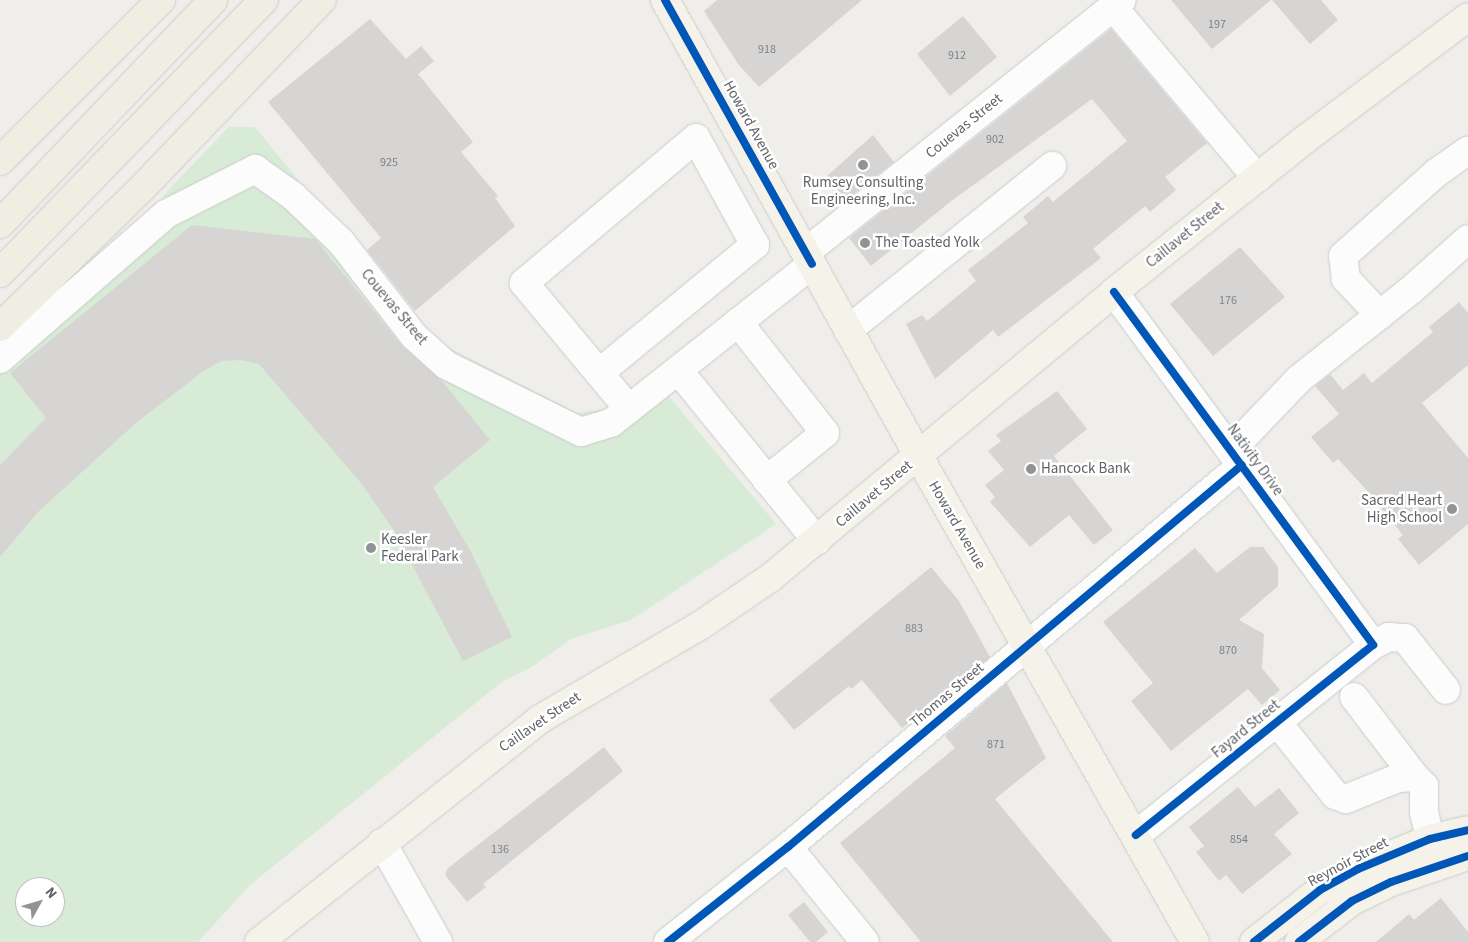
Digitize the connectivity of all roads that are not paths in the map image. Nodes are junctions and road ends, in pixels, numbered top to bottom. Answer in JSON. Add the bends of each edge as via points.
{"nodes":[{"id":1,"x":162,"y":0,"type":"edge"},
{"id":2,"x":213,"y":0,"type":"edge"},
{"id":3,"x":264,"y":0,"type":"edge"},
{"id":4,"x":322,"y":0,"type":"edge"},
{"id":5,"x":665,"y":0,"type":"edge"},
{"id":6,"x":1117,"y":4,"type":"edge"},
{"id":7,"x":1467,"y":21,"type":"edge"},
{"id":8,"x":1468,"y":151,"type":"edge"},
{"id":9,"x":0,"y":161,"type":"edge"},
{"id":10,"x":1052,"y":166,"type":"dead end"},
{"id":11,"x":1257,"y":178,"type":"junction"},
{"id":12,"x":0,"y":224,"type":"edge"},
{"id":13,"x":1468,"y":239,"type":"edge"},
{"id":14,"x":809,"y":258,"type":"junction"},
{"id":15,"x":0,"y":273,"type":"edge"},
{"id":16,"x":1114,"y":292,"type":"junction"},
{"id":17,"x":1380,"y":315,"type":"junction"},
{"id":18,"x":738,"y":322,"type":"junction"},
{"id":19,"x":0,"y":327,"type":"edge"},
{"id":20,"x":848,"y":330,"type":"junction"},
{"id":21,"x":0,"y":359,"type":"edge"},
{"id":22,"x":678,"y":370,"type":"junction"},
{"id":23,"x":599,"y":373,"type":"junction"},
{"id":24,"x":629,"y":409,"type":"junction"},
{"id":25,"x":919,"y":457,"type":"junction"},
{"id":26,"x":1236,"y":458,"type":"junction"},
{"id":27,"x":767,"y":480,"type":"junction"},
{"id":28,"x":817,"y":541,"type":"junction"},
{"id":29,"x":1373,"y":644,"type":"junction"},
{"id":30,"x":1026,"y":647,"type":"junction"},
{"id":31,"x":1446,"y":690,"type":"dead end"},
{"id":32,"x":1354,"y":698,"type":"dead end"},
{"id":33,"x":1277,"y":722,"type":"junction"},
{"id":34,"x":1415,"y":777,"type":"junction"},
{"id":35,"x":1468,"y":830,"type":"edge"},
{"id":36,"x":1136,"y":835,"type":"junction"},
{"id":37,"x":1430,"y":839,"type":"junction"},
{"id":38,"x":382,"y":843,"type":"junction"},
{"id":39,"x":788,"y":847,"type":"junction"},
{"id":40,"x":1468,"y":856,"type":"edge"},
{"id":41,"x":1436,"y":865,"type":"junction"},
{"id":42,"x":259,"y":942,"type":"edge"},
{"id":43,"x":438,"y":942,"type":"edge"},
{"id":44,"x":668,"y":942,"type":"edge"},
{"id":45,"x":865,"y":942,"type":"edge"},
{"id":46,"x":1195,"y":942,"type":"edge"},
{"id":47,"x":1254,"y":942,"type":"edge"},
{"id":48,"x":1299,"y":942,"type":"edge"}],
"edges":[{"from":1,"to":9,"type":"highway"},
{"from":2,"to":12,"type":"highway"},
{"from":3,"to":15,"type":"highway"},
{"from":4,"to":19,"type":"highway","via":[[145,185]]},
{"from":5,"to":14,"type":"main road","name":"Howard Avenue"},
{"from":6,"to":11,"type":"street"},
{"from":6,"to":14,"type":"street","name":"Couevas Street"},
{"from":7,"to":11,"type":"main road","name":"Caillavet Street"},
{"from":8,"to":17,"type":"street","via":[[1436,173],[1343,256],[1346,279]]},
{"from":10,"to":20,"type":"street"},
{"from":11,"to":16,"type":"main road","name":"Caillavet Street"},
{"from":13,"to":17,"type":"street","name":"Thomas Street"},
{"from":14,"to":18,"type":"street","name":"Couevas Street"},
{"from":14,"to":20,"type":"main road","name":"Howard Avenue"},
{"from":16,"to":25,"type":"main road","name":"Caillavet Street"},
{"from":16,"to":26,"type":"street","name":"Nativity Drive"},
{"from":17,"to":26,"type":"street","name":"Thomas Street","via":[[1299,379]]},
{"from":18,"to":22,"type":"street","name":"Couevas Street"},
{"from":18,"to":27,"type":"street","via":[[825,433]]},
{"from":20,"to":25,"type":"main road","name":"Howard Avenue"},
{"from":21,"to":24,"type":"street","name":"Couevas Street","via":[[166,214],[255,169],[293,196],[341,242],[414,336],[446,365],[581,432],[611,423]]},
{"from":22,"to":24,"type":"street","name":"Couevas Street"},
{"from":22,"to":27,"type":"street"},
{"from":23,"to":23,"type":"street","via":[[524,283],[696,138],[755,245]]},
{"from":23,"to":24,"type":"street"},
{"from":25,"to":28,"type":"main road","name":"Caillavet Street"},
{"from":25,"to":30,"type":"main road","name":"Howard Avenue"},
{"from":26,"to":29,"type":"street","name":"Nativity Drive"},
{"from":26,"to":30,"type":"street","name":"Thomas Street"},
{"from":27,"to":28,"type":"street"},
{"from":28,"to":38,"type":"main road","name":"Caillavet Street","via":[[701,625],[540,719]]},
{"from":29,"to":31,"type":"street","via":[[1389,636],[1405,638]]},
{"from":29,"to":33,"type":"street","name":"Fayard Street"},
{"from":30,"to":36,"type":"main road","name":"Howard Avenue"},
{"from":30,"to":39,"type":"street","name":"Thomas Street"},
{"from":32,"to":34,"type":"street"},
{"from":33,"to":34,"type":"street","via":[[1335,795],[1346,800],[1398,778]]},
{"from":33,"to":36,"type":"street","name":"Fayard Street"},
{"from":34,"to":37,"type":"street","via":[[1424,786],[1424,812]]},
{"from":35,"to":37,"type":"main road","name":"Reynoir Street"},
{"from":36,"to":46,"type":"main road","name":"Howard Avenue"},
{"from":37,"to":41,"type":"street"},
{"from":37,"to":47,"type":"main road","name":"Reynoir Street","via":[[1390,854],[1320,890]]},
{"from":38,"to":42,"type":"main road","name":"Caillavet Street"},
{"from":38,"to":43,"type":"street"},
{"from":39,"to":44,"type":"street","name":"Thomas Street"},
{"from":39,"to":45,"type":"street"},
{"from":40,"to":41,"type":"main road"},
{"from":41,"to":48,"type":"main road","via":[[1352,901]]}]}
